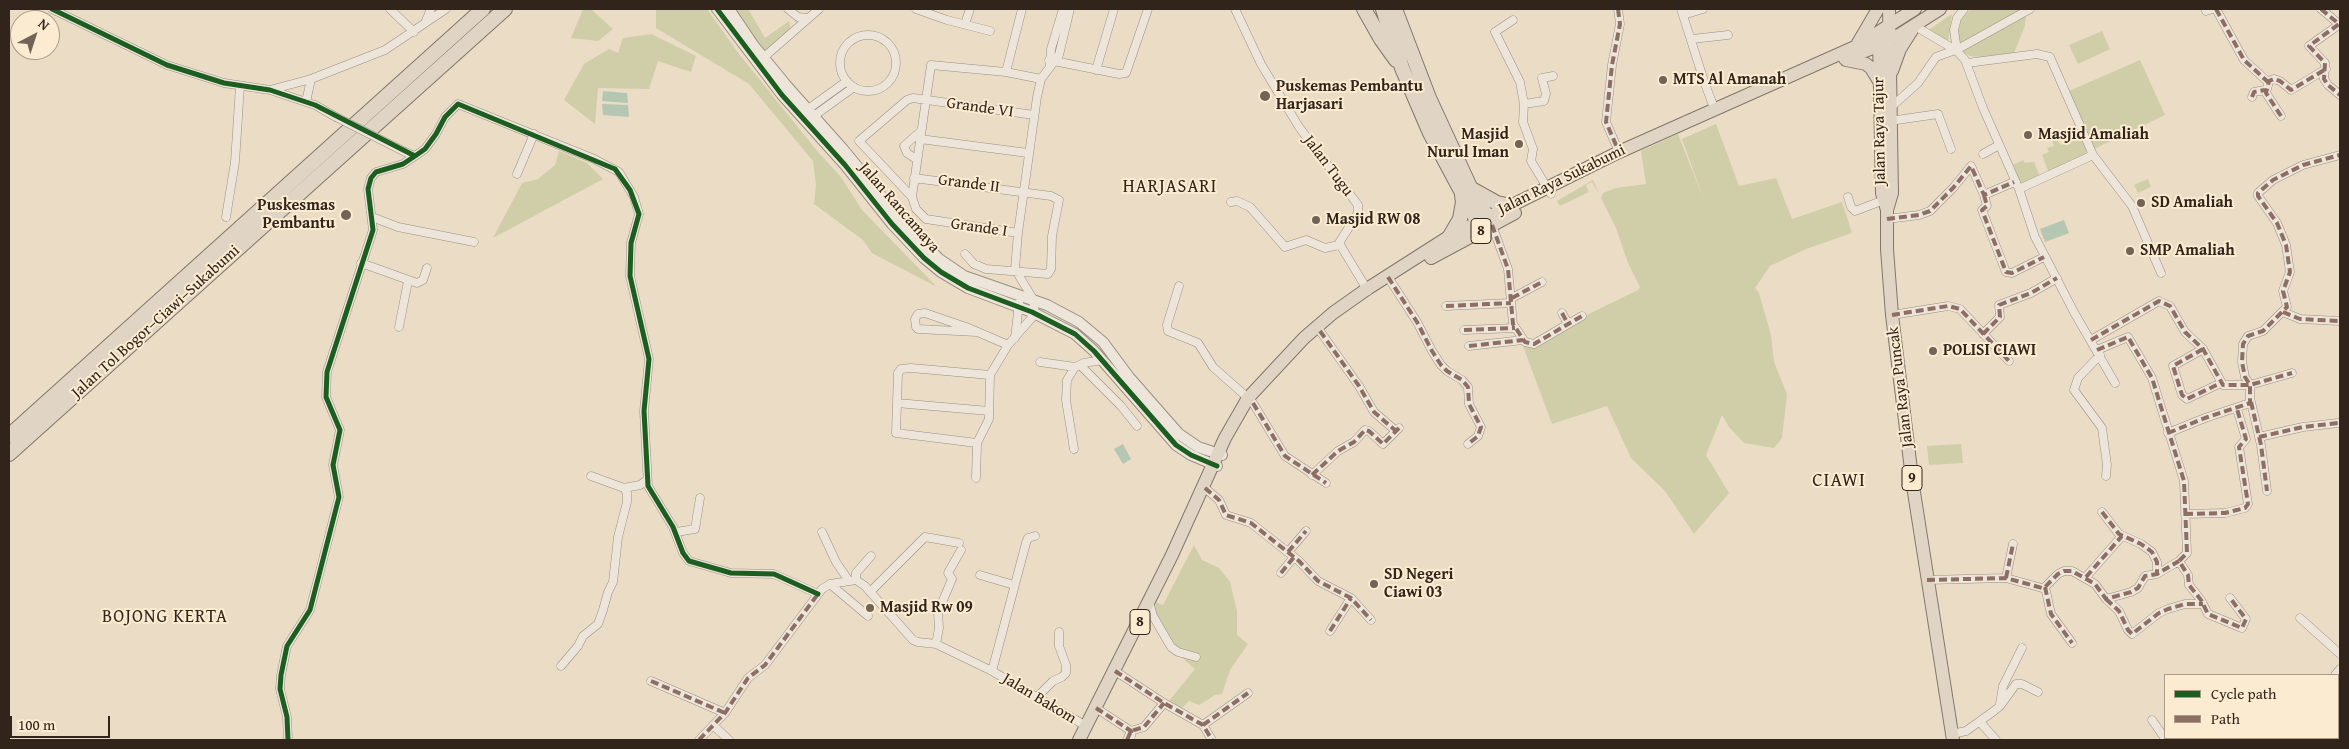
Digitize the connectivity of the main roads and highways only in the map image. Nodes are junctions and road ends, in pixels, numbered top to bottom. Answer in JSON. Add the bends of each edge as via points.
{"nodes":[{"id":1,"x":483,"y":9,"type":"edge"},
{"id":2,"x":505,"y":9,"type":"edge"},
{"id":3,"x":1364,"y":9,"type":"edge"},
{"id":4,"x":1382,"y":9,"type":"edge"},
{"id":5,"x":1395,"y":9,"type":"edge"},
{"id":6,"x":1880,"y":9,"type":"edge"},
{"id":7,"x":1889,"y":9,"type":"edge"},
{"id":8,"x":1915,"y":9,"type":"edge"},
{"id":9,"x":1940,"y":9,"type":"edge"},
{"id":10,"x":1915,"y":26,"type":"junction"},
{"id":11,"x":1884,"y":28,"type":"junction"},
{"id":12,"x":1883,"y":44,"type":"junction"},
{"id":13,"x":1855,"y":46,"type":"junction"},
{"id":14,"x":1844,"y":60,"type":"junction"},
{"id":15,"x":1402,"y":68,"type":"junction"},
{"id":16,"x":1885,"y":80,"type":"junction"},
{"id":17,"x":1466,"y":190,"type":"junction"},
{"id":18,"x":1549,"y":191,"type":"junction"},
{"id":19,"x":1511,"y":206,"type":"junction"},
{"id":20,"x":1886,"y":210,"type":"junction"},
{"id":21,"x":1485,"y":224,"type":"junction"},
{"id":22,"x":1450,"y":236,"type":"junction"},
{"id":23,"x":1390,"y":279,"type":"junction"},
{"id":24,"x":1368,"y":291,"type":"junction"},
{"id":25,"x":1250,"y":400,"type":"junction"},
{"id":26,"x":9,"y":436,"type":"edge"},
{"id":27,"x":9,"y":454,"type":"edge"},
{"id":28,"x":1217,"y":459,"type":"junction"},
{"id":29,"x":1197,"y":501,"type":"junction"},
{"id":30,"x":1952,"y":737,"type":"edge"},
{"id":31,"x":1080,"y":740,"type":"edge"}],
"edges":[{"from":1,"to":26,"type":"highway","name":"Jalan Tol Bogor–Ciawi–Sukabumi"},
{"from":2,"to":27,"type":"highway","name":"Jalan Tol Bogor–Ciawi–Sukabumi"},
{"from":3,"to":15,"type":"highway"},
{"from":4,"to":15,"type":"highway"},
{"from":5,"to":17,"type":"highway"},
{"from":6,"to":11,"type":"highway","name":"Jalan Raya Tajur","number":"9"},
{"from":6,"to":13,"type":"highway"},
{"from":7,"to":11,"type":"highway","name":"Jalan Raya Tajur","number":"9"},
{"from":8,"to":11,"type":"highway"},
{"from":9,"to":10,"type":"highway"},
{"from":10,"to":12,"type":"highway"},
{"from":10,"to":16,"type":"highway"},
{"from":11,"to":12,"type":"highway","name":"Jalan Raya Tajur","number":"9"},
{"from":11,"to":13,"type":"highway","number":"8"},
{"from":12,"to":14,"type":"highway","number":"8"},
{"from":12,"to":16,"type":"highway","name":"Jalan Raya Tajur","number":"9"},
{"from":13,"to":18,"type":"highway","name":"Jalan Raya Sukabumi","number":"8","via":[[1619,152]]},
{"from":14,"to":16,"type":"highway","via":[[1866,64]]},
{"from":14,"to":18,"type":"highway","name":"Jalan Raya Sukabumi","number":"8"},
{"from":15,"to":17,"type":"highway","via":[[1430,133]]},
{"from":16,"to":20,"type":"highway","name":"Jalan Raya Tajur","number":"9","via":[[1882,193]]},
{"from":16,"to":20,"type":"highway","name":"Jalan Raya Tajur","number":"9","via":[[1890,114],[1892,193]]},
{"from":17,"to":19,"type":"highway"},
{"from":17,"to":21,"type":"highway"},
{"from":17,"to":22,"type":"highway","via":[[1460,219]]},
{"from":18,"to":19,"type":"highway","name":"Jalan Raya Sukabumi","number":"8"},
{"from":18,"to":21,"type":"highway","name":"Jalan Raya Sukabumi","number":"8"},
{"from":19,"to":21,"type":"highway","name":"Jalan Raya Sukabumi","number":"8"},
{"from":20,"to":30,"type":"highway","name":"Jalan Raya Puncak","number":"9","via":[[1892,315],[1902,402]]},
{"from":21,"to":22,"type":"highway","name":"Jalan Raya Sukabumi","number":"8"},
{"from":21,"to":23,"type":"highway","name":"Jalan Raya Sukabumi","number":"8"},
{"from":22,"to":23,"type":"highway","name":"Jalan Raya Sukabumi","number":"8"},
{"from":23,"to":24,"type":"highway","name":"Jalan Raya Sukabumi","number":"8"},
{"from":24,"to":25,"type":"highway","name":"Jalan Raya Sukabumi","number":"8","via":[[1306,343]]},
{"from":24,"to":25,"type":"highway","name":"Jalan Raya Sukabumi","number":"8","via":[[1333,313],[1304,338]]},
{"from":25,"to":28,"type":"highway","name":"Jalan Raya Sukabumi","number":"8"},
{"from":28,"to":29,"type":"highway","name":"Jalan Raya Sukabumi","number":"8"},
{"from":28,"to":29,"type":"highway","name":"Jalan Raya Sukabumi","number":"8"},
{"from":29,"to":31,"type":"highway","name":"Jalan Raya Sukabumi","number":"8"}]}
